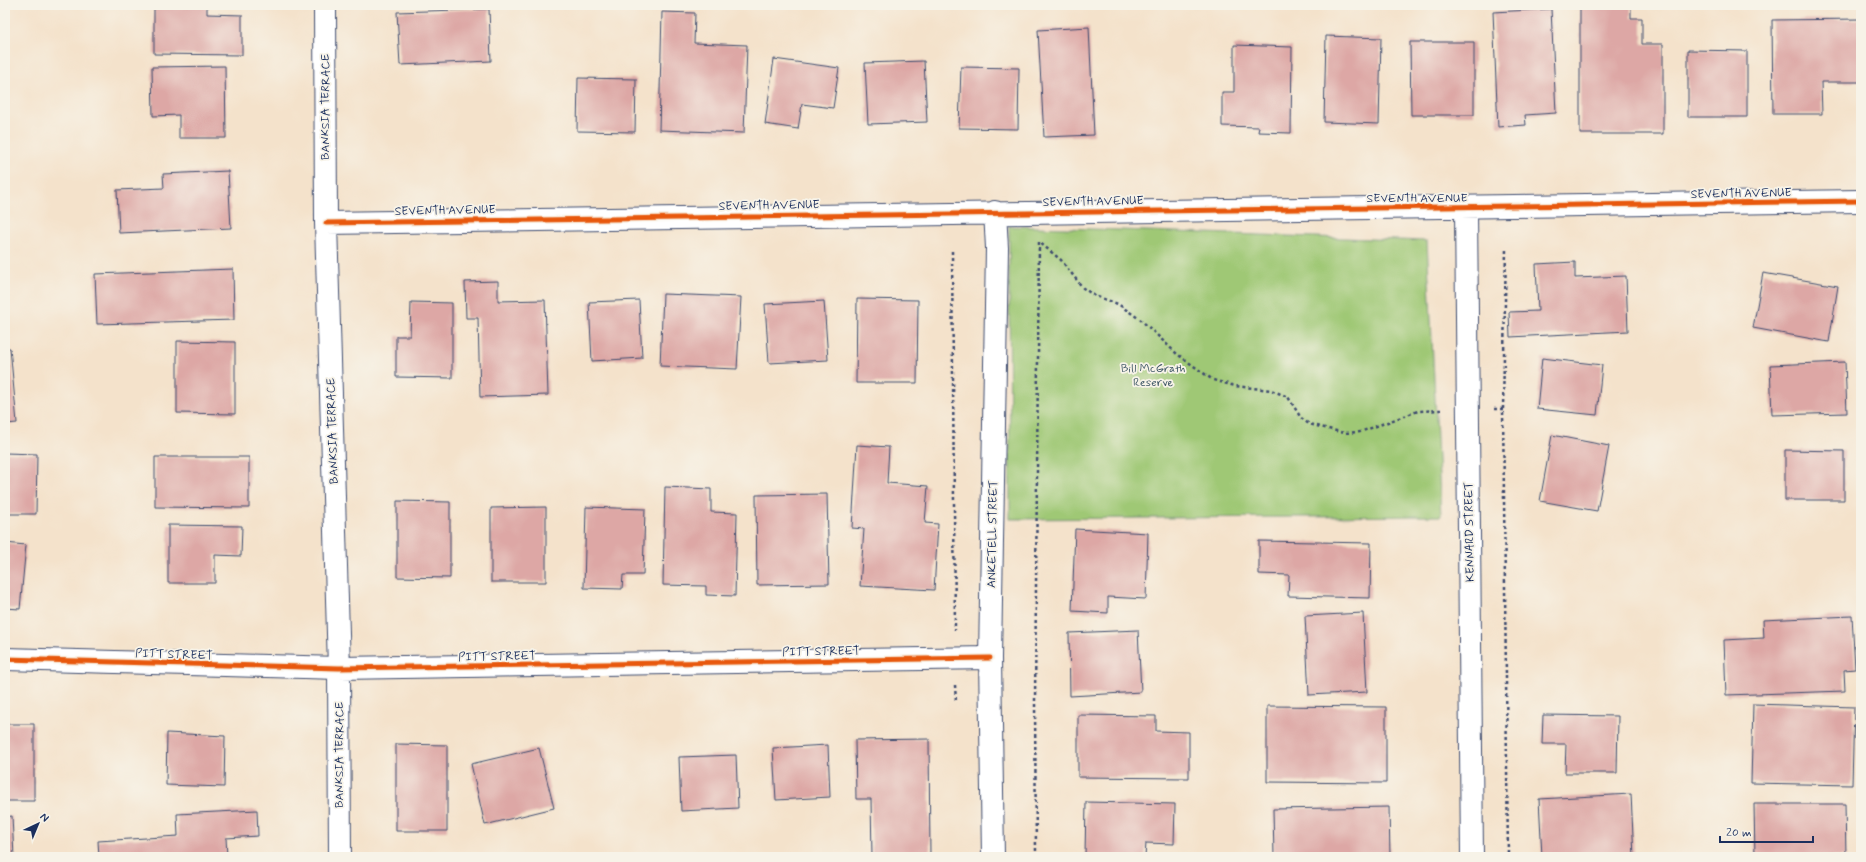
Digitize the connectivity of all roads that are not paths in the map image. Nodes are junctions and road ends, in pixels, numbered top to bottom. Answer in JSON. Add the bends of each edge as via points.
{"nodes":[{"id":1,"x":325,"y":5,"type":"edge"},
{"id":2,"x":1861,"y":201,"type":"edge"},
{"id":3,"x":1466,"y":208,"type":"junction"},
{"id":4,"x":995,"y":212,"type":"junction"},
{"id":5,"x":326,"y":223,"type":"junction"},
{"id":6,"x":990,"y":658,"type":"junction"},
{"id":7,"x":5,"y":659,"type":"edge"},
{"id":8,"x":339,"y":668,"type":"junction"},
{"id":9,"x":340,"y":857,"type":"edge"},
{"id":10,"x":993,"y":857,"type":"edge"},
{"id":11,"x":1472,"y":857,"type":"edge"}],
"edges":[{"from":1,"to":5,"type":"street","name":"BANKSIA TERRACE"},
{"from":2,"to":3,"type":"street","name":"SEVENTH AVENUE"},
{"from":3,"to":4,"type":"street","name":"SEVENTH AVENUE"},
{"from":3,"to":11,"type":"street","name":"KENNARD STREET"},
{"from":4,"to":5,"type":"street","name":"SEVENTH AVENUE"},
{"from":4,"to":6,"type":"street","name":"ANKETELL STREET","via":[[997,248]]},
{"from":5,"to":8,"type":"street","name":"BANKSIA TERRACE"},
{"from":6,"to":8,"type":"street","name":"PITT STREET"},
{"from":6,"to":10,"type":"street","name":"ANKETELL STREET"},
{"from":7,"to":8,"type":"street","name":"PITT STREET"},
{"from":8,"to":9,"type":"street","name":"BANKSIA TERRACE"}]}
